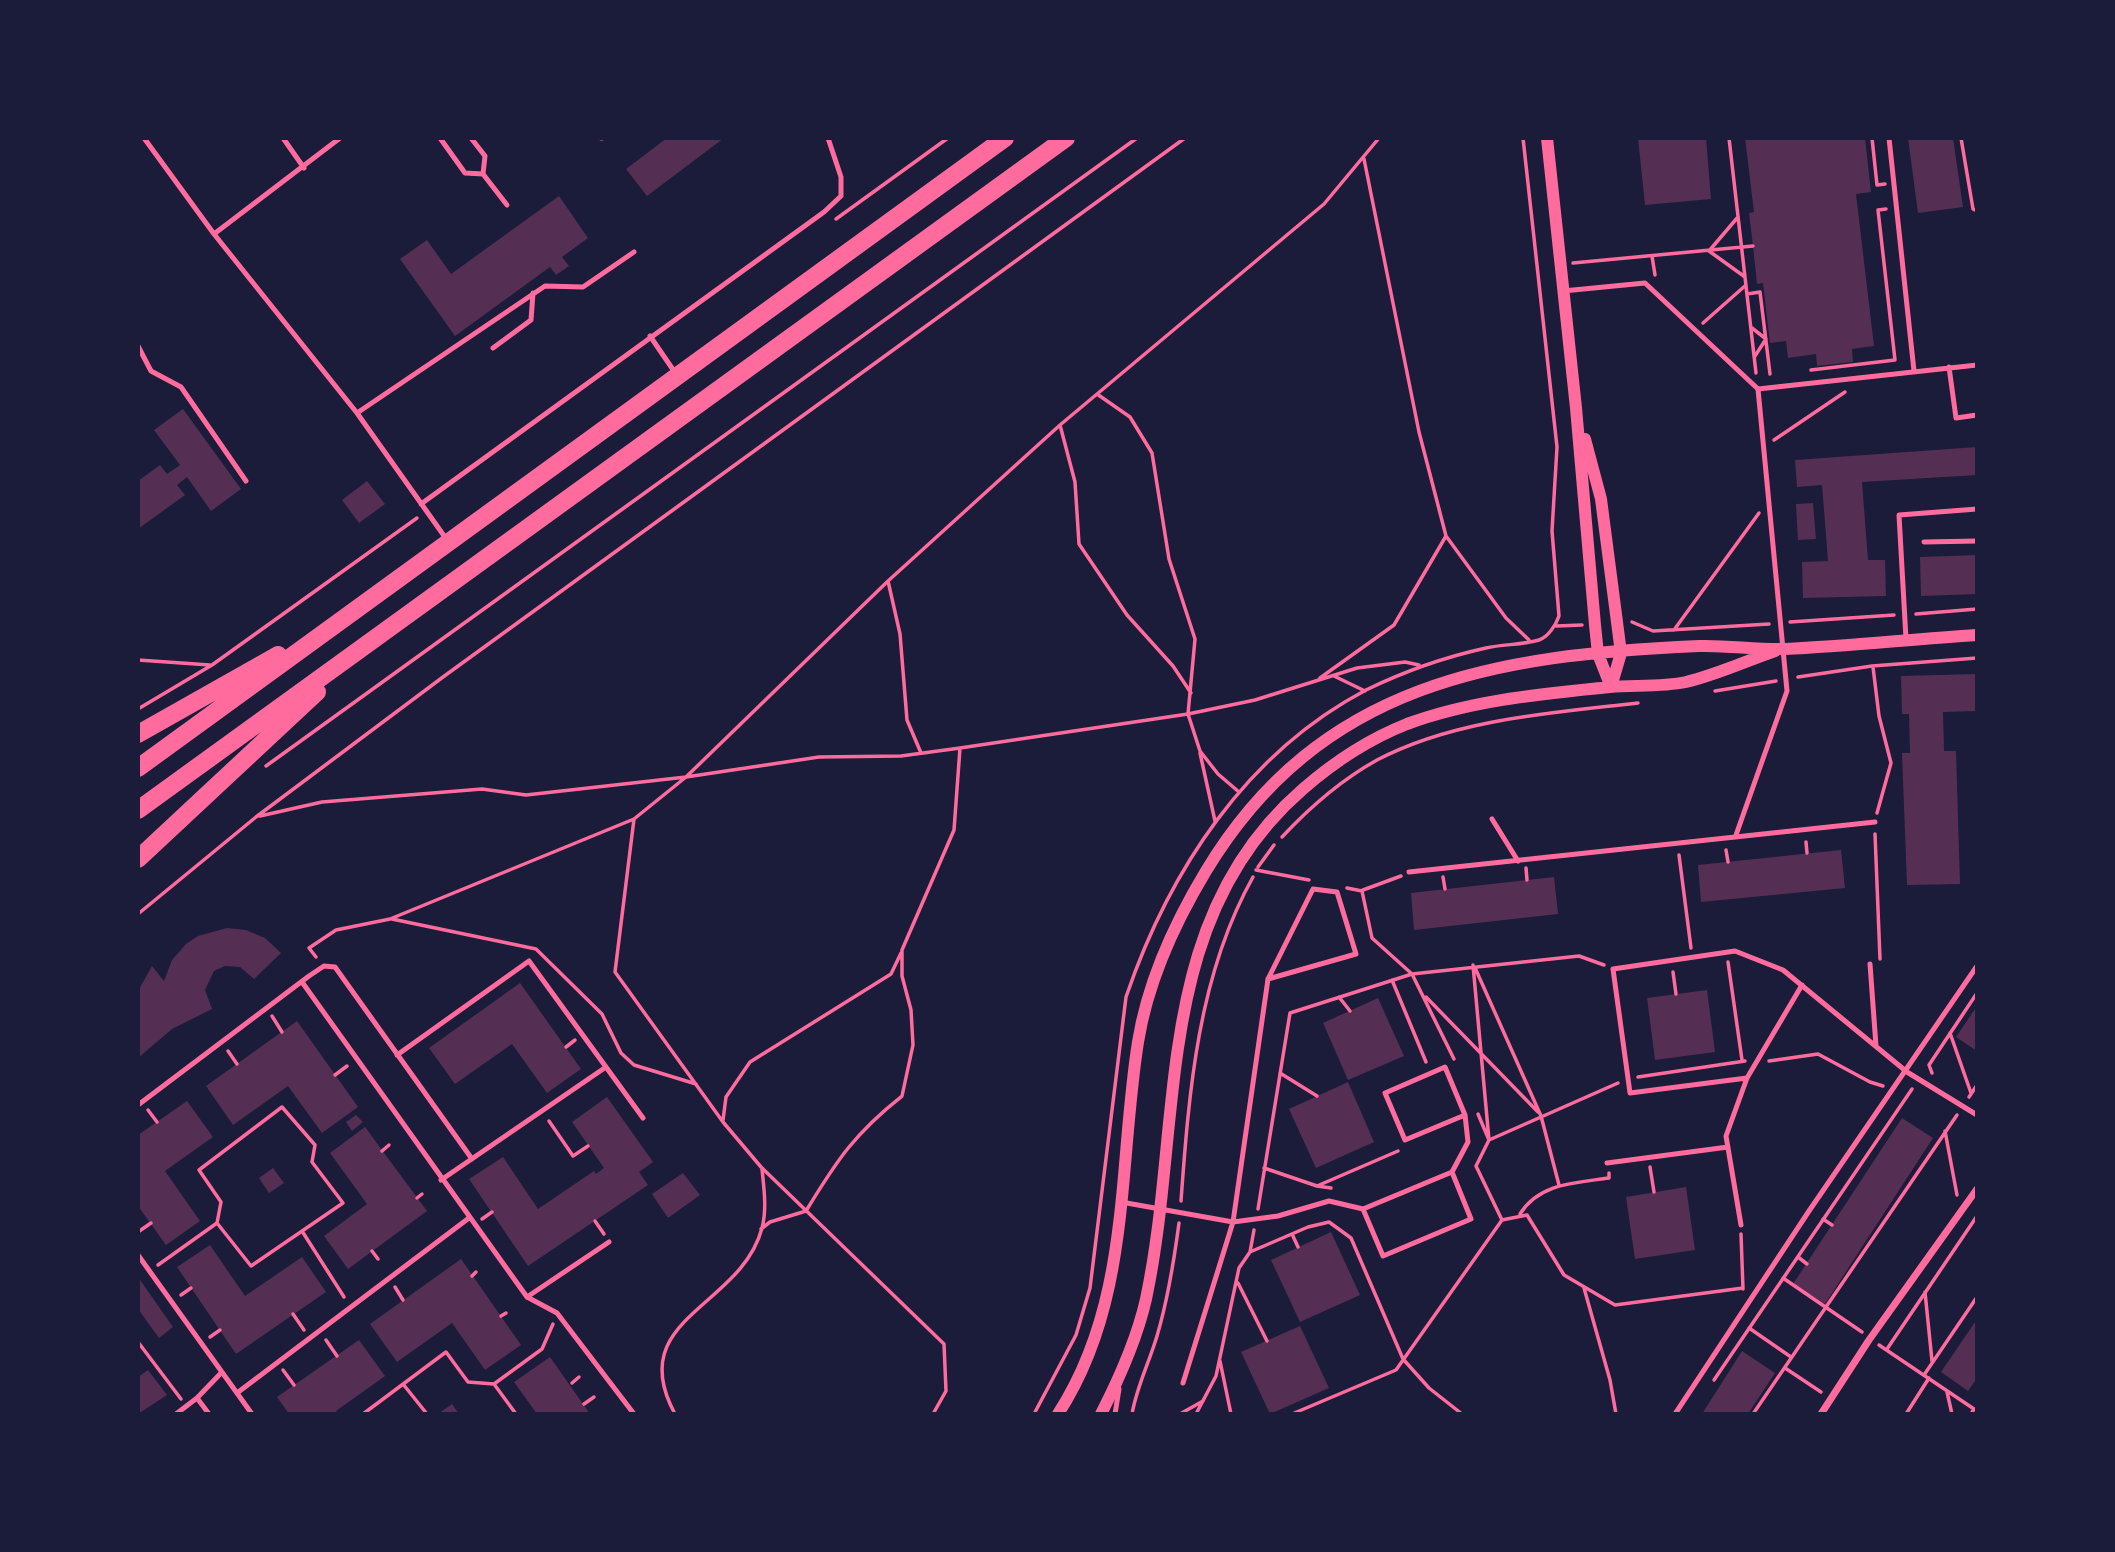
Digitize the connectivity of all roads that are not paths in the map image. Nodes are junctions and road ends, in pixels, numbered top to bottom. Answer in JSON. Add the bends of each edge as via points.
{"nodes":[{"id":1,"x":144,"y":138,"type":"edge"},
{"id":2,"x":283,"y":138,"type":"edge"},
{"id":3,"x":340,"y":138,"type":"edge"},
{"id":4,"x":440,"y":138,"type":"edge"},
{"id":5,"x":471,"y":138,"type":"edge"},
{"id":6,"x":828,"y":138,"type":"edge"},
{"id":7,"x":1005,"y":138,"type":"edge"},
{"id":8,"x":1066,"y":138,"type":"edge"},
{"id":9,"x":1546,"y":138,"type":"edge"},
{"id":10,"x":1889,"y":138,"type":"edge"},
{"id":11,"x":304,"y":168,"type":"junction"},
{"id":12,"x":483,"y":174,"type":"junction"},
{"id":13,"x":507,"y":205,"type":"dead end"},
{"id":14,"x":214,"y":234,"type":"junction"},
{"id":15,"x":634,"y":251,"type":"dead end"},
{"id":16,"x":1563,"y":292,"type":"junction"},
{"id":17,"x":533,"y":293,"type":"junction"},
{"id":18,"x":650,"y":336,"type":"junction"},
{"id":19,"x":138,"y":346,"type":"edge"},
{"id":20,"x":493,"y":348,"type":"dead end"},
{"id":21,"x":1977,"y":365,"type":"edge"},
{"id":22,"x":1949,"y":367,"type":"junction"},
{"id":23,"x":1914,"y":371,"type":"junction"},
{"id":24,"x":678,"y":376,"type":"junction"},
{"id":25,"x":1758,"y":389,"type":"junction"},
{"id":26,"x":1576,"y":408,"type":"junction"},
{"id":27,"x":357,"y":413,"type":"junction"},
{"id":28,"x":1977,"y":415,"type":"edge"},
{"id":29,"x":246,"y":481,"type":"dead end"},
{"id":30,"x":421,"y":503,"type":"junction"},
{"id":31,"x":1977,"y":509,"type":"edge"},
{"id":32,"x":1977,"y":541,"type":"edge"},
{"id":33,"x":448,"y":542,"type":"junction"},
{"id":34,"x":1924,"y":542,"type":"dead end"},
{"id":35,"x":345,"y":617,"type":"junction"},
{"id":36,"x":1977,"y":635,"type":"edge"},
{"id":37,"x":1906,"y":639,"type":"junction"},
{"id":38,"x":369,"y":643,"type":"junction"},
{"id":39,"x":1782,"y":649,"type":"junction"},
{"id":40,"x":1621,"y":653,"type":"junction"},
{"id":41,"x":1598,"y":654,"type":"junction"},
{"id":42,"x":1611,"y":687,"type":"junction"},
{"id":43,"x":138,"y":734,"type":"edge"},
{"id":44,"x":138,"y":768,"type":"edge"},
{"id":45,"x":138,"y":810,"type":"edge"},
{"id":46,"x":1492,"y":819,"type":"dead end"},
{"id":47,"x":1875,"y":822,"type":"road end"},
{"id":48,"x":1737,"y":835,"type":"junction"},
{"id":49,"x":138,"y":859,"type":"edge"},
{"id":50,"x":1518,"y":861,"type":"junction"},
{"id":51,"x":1409,"y":872,"type":"road end"},
{"id":52,"x":1870,"y":964,"type":"dead end"},
{"id":53,"x":1977,"y":966,"type":"edge"},
{"id":54,"x":1268,"y":979,"type":"junction"},
{"id":55,"x":302,"y":982,"type":"junction"},
{"id":56,"x":1802,"y":985,"type":"junction"},
{"id":57,"x":1876,"y":1046,"type":"junction"},
{"id":58,"x":397,"y":1055,"type":"junction"},
{"id":59,"x":606,"y":1067,"type":"junction"},
{"id":60,"x":1907,"y":1072,"type":"junction"},
{"id":61,"x":1747,"y":1078,"type":"junction"},
{"id":62,"x":138,"y":1105,"type":"edge"},
{"id":63,"x":1465,"y":1115,"type":"junction"},
{"id":64,"x":1977,"y":1115,"type":"edge"},
{"id":65,"x":643,"y":1118,"type":"dead end"},
{"id":66,"x":1728,"y":1147,"type":"junction"},
{"id":67,"x":472,"y":1159,"type":"junction"},
{"id":68,"x":1607,"y":1163,"type":"road end"},
{"id":69,"x":1452,"y":1171,"type":"junction"},
{"id":70,"x":441,"y":1180,"type":"junction"},
{"id":71,"x":1977,"y":1189,"type":"edge"},
{"id":72,"x":1122,"y":1202,"type":"junction"},
{"id":73,"x":1363,"y":1209,"type":"junction"},
{"id":74,"x":1158,"y":1211,"type":"junction"},
{"id":75,"x":468,"y":1218,"type":"junction"},
{"id":76,"x":1233,"y":1222,"type":"junction"},
{"id":77,"x":1741,"y":1225,"type":"dead end"},
{"id":78,"x":609,"y":1242,"type":"dead end"},
{"id":79,"x":138,"y":1255,"type":"edge"},
{"id":80,"x":527,"y":1297,"type":"junction"},
{"id":81,"x":222,"y":1372,"type":"junction"},
{"id":82,"x":1121,"y":1374,"type":"junction"},
{"id":83,"x":1183,"y":1383,"type":"dead end"},
{"id":84,"x":237,"y":1392,"type":"junction"},
{"id":85,"x":197,"y":1398,"type":"junction"},
{"id":86,"x":176,"y":1414,"type":"edge"},
{"id":87,"x":209,"y":1414,"type":"edge"},
{"id":88,"x":252,"y":1414,"type":"edge"},
{"id":89,"x":634,"y":1414,"type":"edge"},
{"id":90,"x":1058,"y":1414,"type":"edge"},
{"id":91,"x":1101,"y":1414,"type":"edge"},
{"id":92,"x":1115,"y":1414,"type":"edge"},
{"id":93,"x":1675,"y":1414,"type":"edge"},
{"id":94,"x":1821,"y":1414,"type":"edge"}],
"edges":[{"from":1,"to":14,"type":"lane"},
{"from":2,"to":11,"type":"lane"},
{"from":3,"to":11,"type":"lane"},
{"from":4,"to":12,"type":"lane","via":[[465,173]]},
{"from":5,"to":12,"type":"lane","via":[[485,156]]},
{"from":6,"to":18,"type":"lane","via":[[841,177],[841,196]]},
{"from":7,"to":24,"type":"highway"},
{"from":8,"to":38,"type":"highway"},
{"from":9,"to":16,"type":"street"},
{"from":10,"to":23,"type":"lane"},
{"from":11,"to":14,"type":"lane"},
{"from":12,"to":13,"type":"lane"},
{"from":14,"to":27,"type":"lane"},
{"from":15,"to":17,"type":"lane","via":[[583,287],[545,286]]},
{"from":16,"to":25,"type":"lane","via":[[1645,283]]},
{"from":16,"to":26,"type":"street"},
{"from":17,"to":20,"type":"lane","via":[[531,320]]},
{"from":17,"to":27,"type":"lane"},
{"from":18,"to":24,"type":"lane"},
{"from":18,"to":30,"type":"lane"},
{"from":19,"to":29,"type":"lane","via":[[151,371],[181,387]]},
{"from":21,"to":22,"type":"lane"},
{"from":22,"to":23,"type":"lane"},
{"from":22,"to":28,"type":"lane","via":[[1956,418]]},
{"from":23,"to":25,"type":"lane"},
{"from":24,"to":33,"type":"highway"},
{"from":25,"to":39,"type":"lane"},
{"from":26,"to":40,"type":"street","via":[[1601,499]]},
{"from":26,"to":41,"type":"street"},
{"from":27,"to":30,"type":"lane"},
{"from":30,"to":33,"type":"lane"},
{"from":31,"to":37,"type":"lane","via":[[1899,515]]},
{"from":32,"to":34,"type":"lane"},
{"from":33,"to":35,"type":"highway"},
{"from":35,"to":43,"type":"highway"},
{"from":35,"to":44,"type":"highway"},
{"from":36,"to":37,"type":"street"},
{"from":37,"to":39,"type":"street"},
{"from":38,"to":45,"type":"highway"},
{"from":38,"to":49,"type":"highway"},
{"from":39,"to":40,"type":"street","via":[[1700,646]]},
{"from":39,"to":42,"type":"street","via":[[1686,682]]},
{"from":39,"to":48,"type":"lane","via":[[1787,691]]},
{"from":40,"to":41,"type":"street"},
{"from":40,"to":42,"type":"street"},
{"from":41,"to":42,"type":"street"},
{"from":41,"to":72,"type":"street","via":[[1518,663],[1421,688],[1376,709],[1301,758],[1252,807],[1194,891],[1159,963],[1138,1043]]},
{"from":42,"to":74,"type":"street","via":[[1481,704],[1385,733],[1320,774],[1252,840],[1226,885],[1191,972],[1174,1059]]},
{"from":46,"to":50,"type":"lane"},
{"from":47,"to":48,"type":"lane"},
{"from":48,"to":50,"type":"lane"},
{"from":50,"to":51,"type":"lane"},
{"from":52,"to":57,"type":"lane"},
{"from":53,"to":60,"type":"lane"},
{"from":54,"to":54,"type":"lane","via":[[1313,889],[1337,892],[1356,954]]},
{"from":54,"to":76,"type":"lane"},
{"from":55,"to":58,"type":"lane","via":[[324,966],[335,967]]},
{"from":55,"to":62,"type":"lane"},
{"from":55,"to":70,"type":"lane"},
{"from":56,"to":57,"type":"lane"},
{"from":56,"to":61,"type":"lane"},
{"from":56,"to":61,"type":"lane","via":[[1783,970],[1735,951],[1613,969],[1630,1093]]},
{"from":57,"to":60,"type":"lane"},
{"from":58,"to":59,"type":"lane","via":[[529,961]]},
{"from":58,"to":67,"type":"lane"},
{"from":59,"to":65,"type":"lane"},
{"from":59,"to":67,"type":"lane"},
{"from":60,"to":64,"type":"lane"},
{"from":60,"to":93,"type":"lane","via":[[1809,1210]]},
{"from":61,"to":66,"type":"lane","via":[[1726,1136]]},
{"from":63,"to":63,"type":"lane","via":[[1445,1067],[1385,1093],[1405,1140]]},
{"from":63,"to":69,"type":"lane","via":[[1468,1142]]},
{"from":66,"to":68,"type":"lane"},
{"from":66,"to":77,"type":"lane"},
{"from":67,"to":70,"type":"lane"},
{"from":69,"to":73,"type":"lane"},
{"from":69,"to":73,"type":"lane","via":[[1471,1219],[1383,1256]]},
{"from":70,"to":75,"type":"lane"},
{"from":71,"to":94,"type":"street","via":[[1867,1337]]},
{"from":72,"to":74,"type":"lane"},
{"from":72,"to":90,"type":"street","via":[[1105,1312],[1082,1371]]},
{"from":73,"to":76,"type":"lane","via":[[1329,1202],[1256,1221]]},
{"from":74,"to":76,"type":"lane"},
{"from":74,"to":82,"type":"street","via":[[1145,1300]]},
{"from":75,"to":80,"type":"lane"},
{"from":75,"to":84,"type":"lane"},
{"from":76,"to":83,"type":"lane"},
{"from":78,"to":80,"type":"lane"},
{"from":79,"to":81,"type":"lane"},
{"from":80,"to":89,"type":"lane","via":[[557,1313]]},
{"from":81,"to":84,"type":"lane"},
{"from":81,"to":85,"type":"lane"},
{"from":82,"to":91,"type":"street"},
{"from":82,"to":92,"type":"lane"},
{"from":84,"to":88,"type":"lane"},
{"from":85,"to":86,"type":"lane"},
{"from":85,"to":87,"type":"lane"}]}
